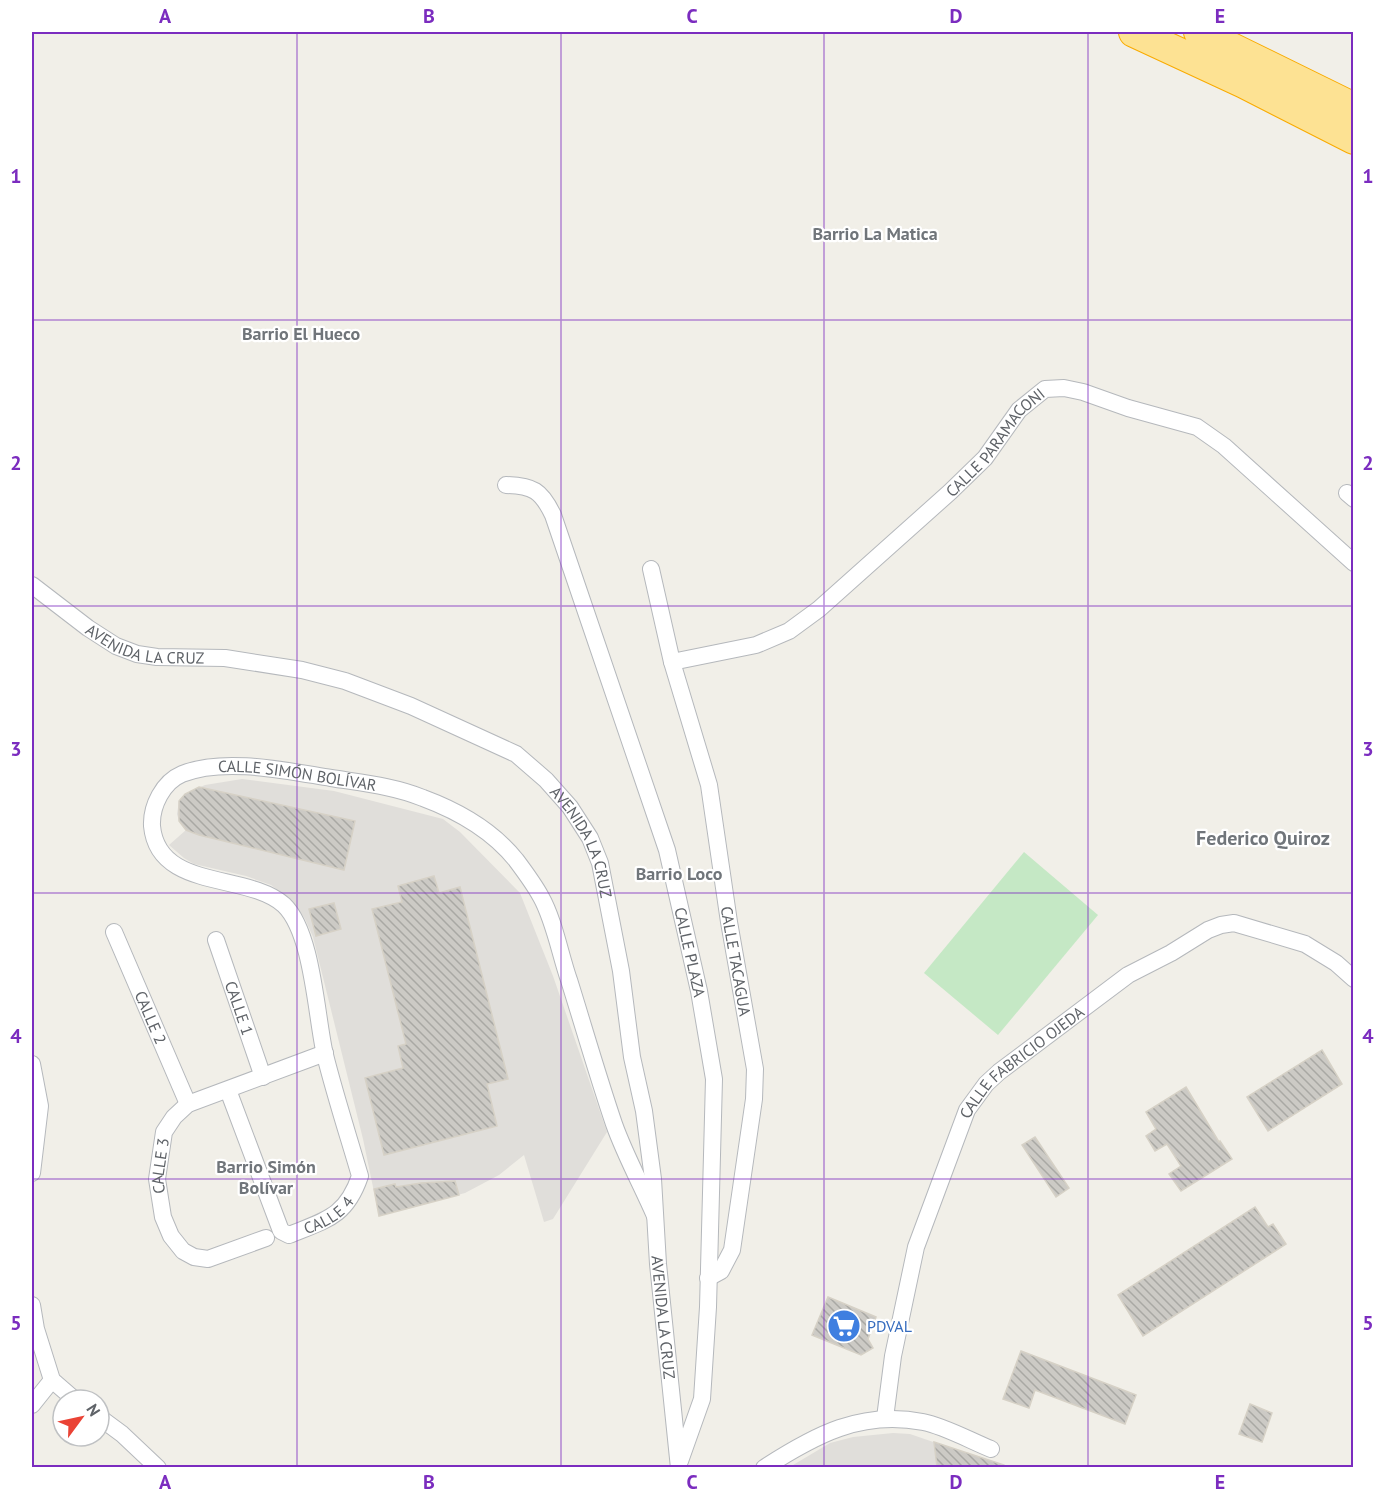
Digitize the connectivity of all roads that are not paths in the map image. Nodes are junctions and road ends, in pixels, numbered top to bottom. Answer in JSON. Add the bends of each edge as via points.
{"nodes":[{"id":1,"x":1134,"y":32,"type":"edge"},
{"id":2,"x":1198,"y":32,"type":"edge"},
{"id":3,"x":1353,"y":108,"type":"edge"},
{"id":4,"x":1353,"y":139,"type":"edge"},
{"id":5,"x":506,"y":484,"type":"dead end"},
{"id":6,"x":1353,"y":563,"type":"edge"},
{"id":7,"x":651,"y":569,"type":"dead end"},
{"id":8,"x":32,"y":585,"type":"edge"},
{"id":9,"x":672,"y":662,"type":"junction"},
{"id":10,"x":114,"y":932,"type":"dead end"},
{"id":11,"x":216,"y":940,"type":"dead end"},
{"id":12,"x":1353,"y":979,"type":"edge"},
{"id":13,"x":325,"y":1053,"type":"junction"},
{"id":14,"x":32,"y":1064,"type":"edge"},
{"id":15,"x":263,"y":1077,"type":"junction"},
{"id":16,"x":228,"y":1090,"type":"junction"},
{"id":17,"x":188,"y":1104,"type":"junction"},
{"id":18,"x":36,"y":1106,"type":"edge"},
{"id":19,"x":32,"y":1173,"type":"edge"},
{"id":20,"x":360,"y":1176,"type":"joint"},
{"id":21,"x":655,"y":1216,"type":"junction"},
{"id":22,"x":274,"y":1235,"type":"junction"},
{"id":23,"x":708,"y":1278,"type":"junction"},
{"id":24,"x":32,"y":1305,"type":"edge"},
{"id":25,"x":52,"y":1380,"type":"junction"},
{"id":26,"x":61,"y":1388,"type":"edge"},
{"id":27,"x":32,"y":1405,"type":"edge"},
{"id":28,"x":885,"y":1418,"type":"junction"},
{"id":29,"x":111,"y":1426,"type":"edge"},
{"id":30,"x":992,"y":1449,"type":"dead end"},
{"id":31,"x":679,"y":1466,"type":"edge"},
{"id":32,"x":158,"y":1467,"type":"edge"},
{"id":33,"x":764,"y":1467,"type":"edge"}],
"edges":[{"from":1,"to":4,"type":"highway"},
{"from":2,"to":3,"type":"highway"},
{"from":5,"to":23,"type":"street","name":"CALLE PLAZA","via":[[530,486],[546,499],[667,850],[714,1079]]},
{"from":6,"to":9,"type":"street","name":"CALLE PARAMACONI","via":[[1224,446],[1197,427],[1083,392],[1045,389],[1019,410],[985,458],[950,492],[789,631],[756,645]]},
{"from":7,"to":9,"type":"street","name":"CALLE TACAGUA"},
{"from":8,"to":21,"type":"street","name":"AVENIDA LA CRUZ","via":[[88,628],[137,654],[225,658],[345,681],[516,754],[546,780],[576,815],[600,863],[644,1111]]},
{"from":9,"to":23,"type":"street","name":"CALLE TACAGUA","via":[[709,785],[755,1069],[732,1250],[721,1271]]},
{"from":10,"to":17,"type":"street","name":"CALLE 2"},
{"from":11,"to":15,"type":"street","name":"CALLE 1"},
{"from":12,"to":28,"type":"street","name":"CALLE FABRICIO OJEDA","via":[[1305,944],[1234,923],[1221,925],[1128,975],[986,1084],[967,1110],[916,1247],[893,1356]]},
{"from":13,"to":15,"type":"street"},
{"from":13,"to":20,"type":"street","name":"CALLE SIMÓN BOLÍVAR"},
{"from":13,"to":21,"type":"street","name":"CALLE SIMÓN BOLÍVAR","via":[[310,966],[290,912],[269,895],[196,875],[172,862],[155,844],[152,822],[156,805],[162,790],[180,775],[237,766],[387,787],[422,797],[479,824],[514,857],[542,899],[615,1127]]},
{"from":14,"to":18,"type":"street"},
{"from":15,"to":16,"type":"street"},
{"from":16,"to":17,"type":"street"},
{"from":16,"to":22,"type":"street"},
{"from":17,"to":22,"type":"street","name":"CALLE 3","via":[[164,1132],[157,1179],[163,1217],[171,1236],[183,1251],[208,1259]]},
{"from":18,"to":19,"type":"street"},
{"from":20,"to":22,"type":"street","name":"CALLE 4","via":[[354,1194],[341,1210],[289,1234]]},
{"from":21,"to":31,"type":"street","name":"AVENIDA LA CRUZ"},
{"from":23,"to":31,"type":"street","name":"CALLE PLAZA","via":[[702,1399]]},
{"from":24,"to":25,"type":"street"},
{"from":25,"to":26,"type":"street"},
{"from":25,"to":27,"type":"street"},
{"from":28,"to":30,"type":"street","via":[[925,1422]]},
{"from":28,"to":33,"type":"street","via":[[851,1423]]},
{"from":29,"to":32,"type":"street"}]}
